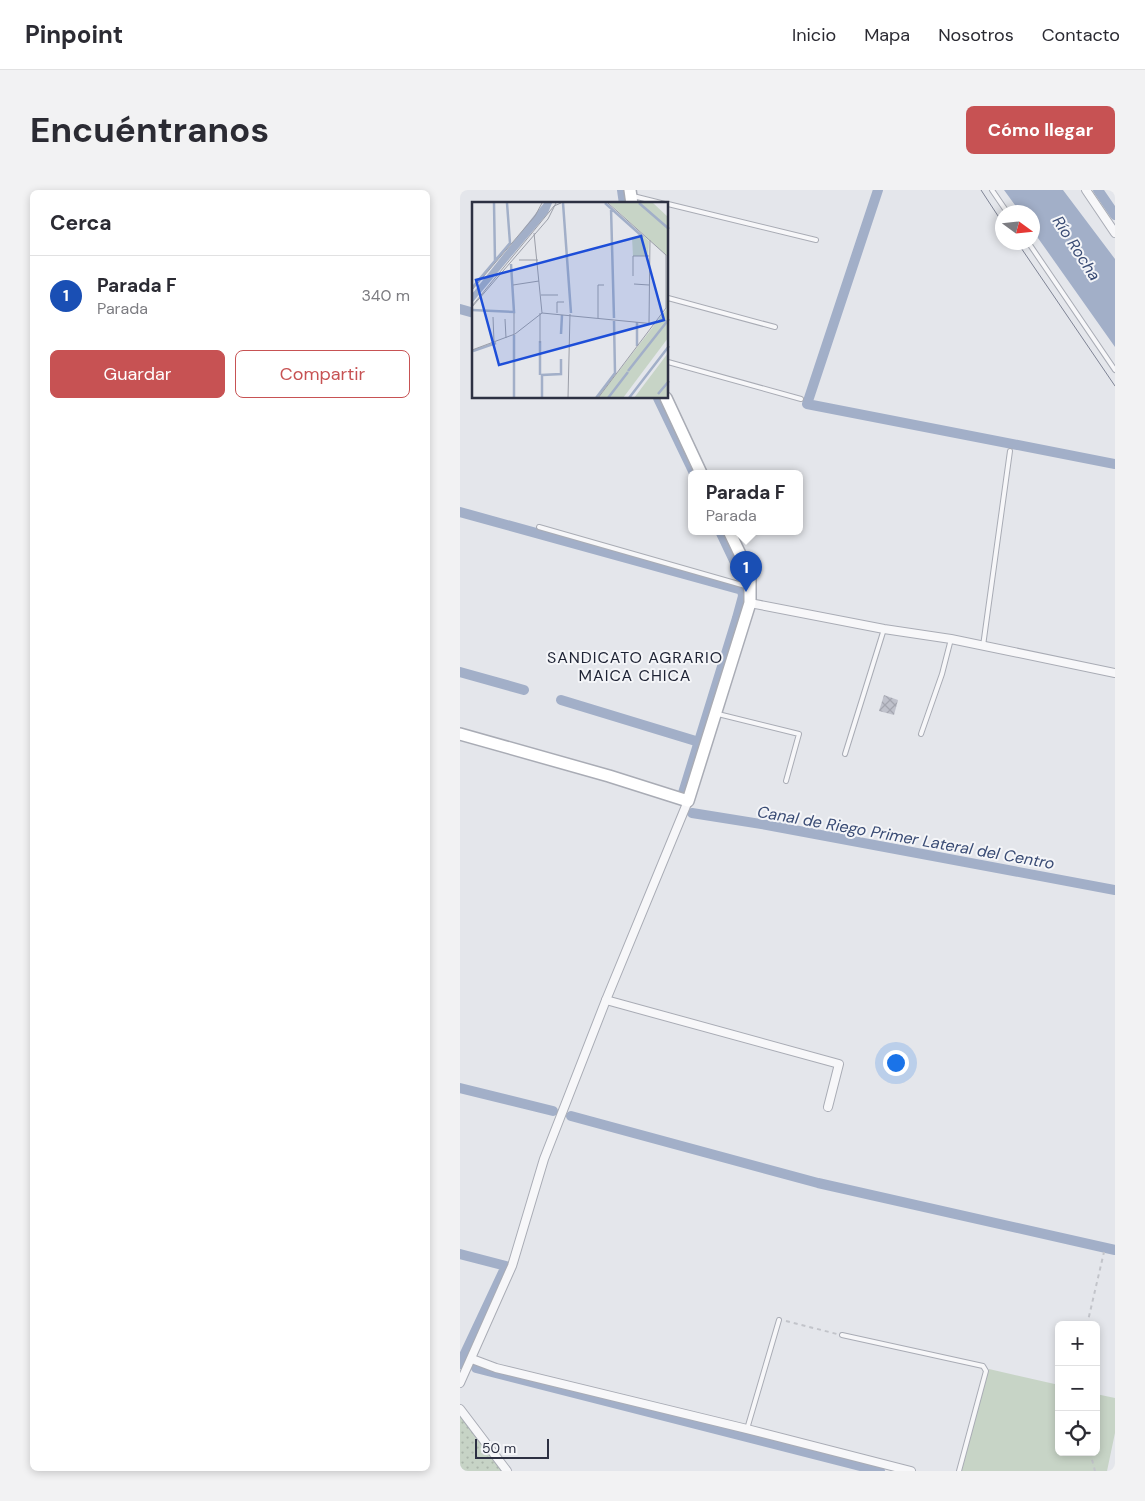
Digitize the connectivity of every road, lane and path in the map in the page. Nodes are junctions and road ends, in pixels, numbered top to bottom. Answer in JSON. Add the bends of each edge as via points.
{"nodes":[{"id":1,"x":992,"y":190,"type":"edge"},
{"id":2,"x":1086,"y":190,"type":"edge"},
{"id":3,"x":631,"y":196,"type":"edge"},
{"id":4,"x":657,"y":202,"type":"edge"},
{"id":5,"x":669,"y":205,"type":"edge"},
{"id":6,"x":1002,"y":205,"type":"edge"},
{"id":7,"x":1115,"y":233,"type":"edge"},
{"id":8,"x":816,"y":240,"type":"dead end"},
{"id":9,"x":1033,"y":250,"type":"edge"},
{"id":10,"x":669,"y":298,"type":"edge"},
{"id":11,"x":775,"y":327,"type":"dead end"},
{"id":12,"x":669,"y":362,"type":"edge"},
{"id":13,"x":1115,"y":370,"type":"edge"},
{"id":14,"x":666,"y":399,"type":"edge"},
{"id":15,"x":801,"y":399,"type":"dead end"},
{"id":16,"x":1010,"y":450,"type":"dead end"},
{"id":17,"x":700,"y":470,"type":"edge"},
{"id":18,"x":539,"y":527,"type":"dead end"},
{"id":19,"x":732,"y":535,"type":"edge"},
{"id":20,"x":751,"y":587,"type":"junction"},
{"id":21,"x":750,"y":602,"type":"junction"},
{"id":22,"x":884,"y":629,"type":"junction"},
{"id":23,"x":951,"y":639,"type":"junction"},
{"id":24,"x":983,"y":646,"type":"junction"},
{"id":25,"x":1115,"y":673,"type":"edge"},
{"id":26,"x":716,"y":714,"type":"junction"},
{"id":27,"x":460,"y":734,"type":"edge"},
{"id":28,"x":921,"y":734,"type":"dead end"},
{"id":29,"x":845,"y":754,"type":"dead end"},
{"id":30,"x":786,"y":781,"type":"dead end"},
{"id":31,"x":688,"y":801,"type":"junction"},
{"id":32,"x":606,"y":1000,"type":"junction"},
{"id":33,"x":828,"y":1107,"type":"dead end"},
{"id":34,"x":1104,"y":1252,"type":"dead end"},
{"id":35,"x":779,"y":1320,"type":"joint"},
{"id":36,"x":1089,"y":1321,"type":"edge"},
{"id":37,"x":842,"y":1335,"type":"joint"},
{"id":38,"x":472,"y":1359,"type":"junction"},
{"id":39,"x":460,"y":1383,"type":"edge"},
{"id":40,"x":460,"y":1409,"type":"edge"},
{"id":41,"x":747,"y":1429,"type":"junction"},
{"id":42,"x":1091,"y":1456,"type":"edge"},
{"id":43,"x":507,"y":1471,"type":"edge"},
{"id":44,"x":911,"y":1471,"type":"edge"},
{"id":45,"x":959,"y":1471,"type":"edge"},
{"id":46,"x":1095,"y":1471,"type":"edge"}],
"edges":[{"from":1,"to":6,"type":"lane"},
{"from":2,"to":7,"type":"street"},
{"from":3,"to":4,"type":"lane"},
{"from":5,"to":8,"type":"lane"},
{"from":9,"to":13,"type":"lane"},
{"from":10,"to":11,"type":"lane"},
{"from":12,"to":15,"type":"lane"},
{"from":14,"to":17,"type":"street"},
{"from":16,"to":24,"type":"lane"},
{"from":18,"to":20,"type":"lane"},
{"from":19,"to":20,"type":"street","via":[[750,575]]},
{"from":20,"to":21,"type":"street"},
{"from":21,"to":22,"type":"street"},
{"from":21,"to":26,"type":"street"},
{"from":22,"to":23,"type":"street"},
{"from":22,"to":29,"type":"lane"},
{"from":23,"to":24,"type":"street"},
{"from":23,"to":28,"type":"lane"},
{"from":24,"to":25,"type":"street"},
{"from":26,"to":30,"type":"lane","via":[[799,734]]},
{"from":26,"to":31,"type":"street"},
{"from":27,"to":31,"type":"street"},
{"from":31,"to":32,"type":"street"},
{"from":32,"to":33,"type":"street","via":[[839,1064]]},
{"from":32,"to":38,"type":"street","via":[[544,1159],[512,1266]]},
{"from":34,"to":36,"type":"path"},
{"from":35,"to":37,"type":"path"},
{"from":35,"to":41,"type":"lane"},
{"from":37,"to":45,"type":"lane","via":[[983,1366],[986,1371]]},
{"from":38,"to":39,"type":"street"},
{"from":38,"to":41,"type":"street","via":[[496,1368]]},
{"from":40,"to":43,"type":"street"},
{"from":41,"to":44,"type":"street"},
{"from":42,"to":46,"type":"path"}]}
